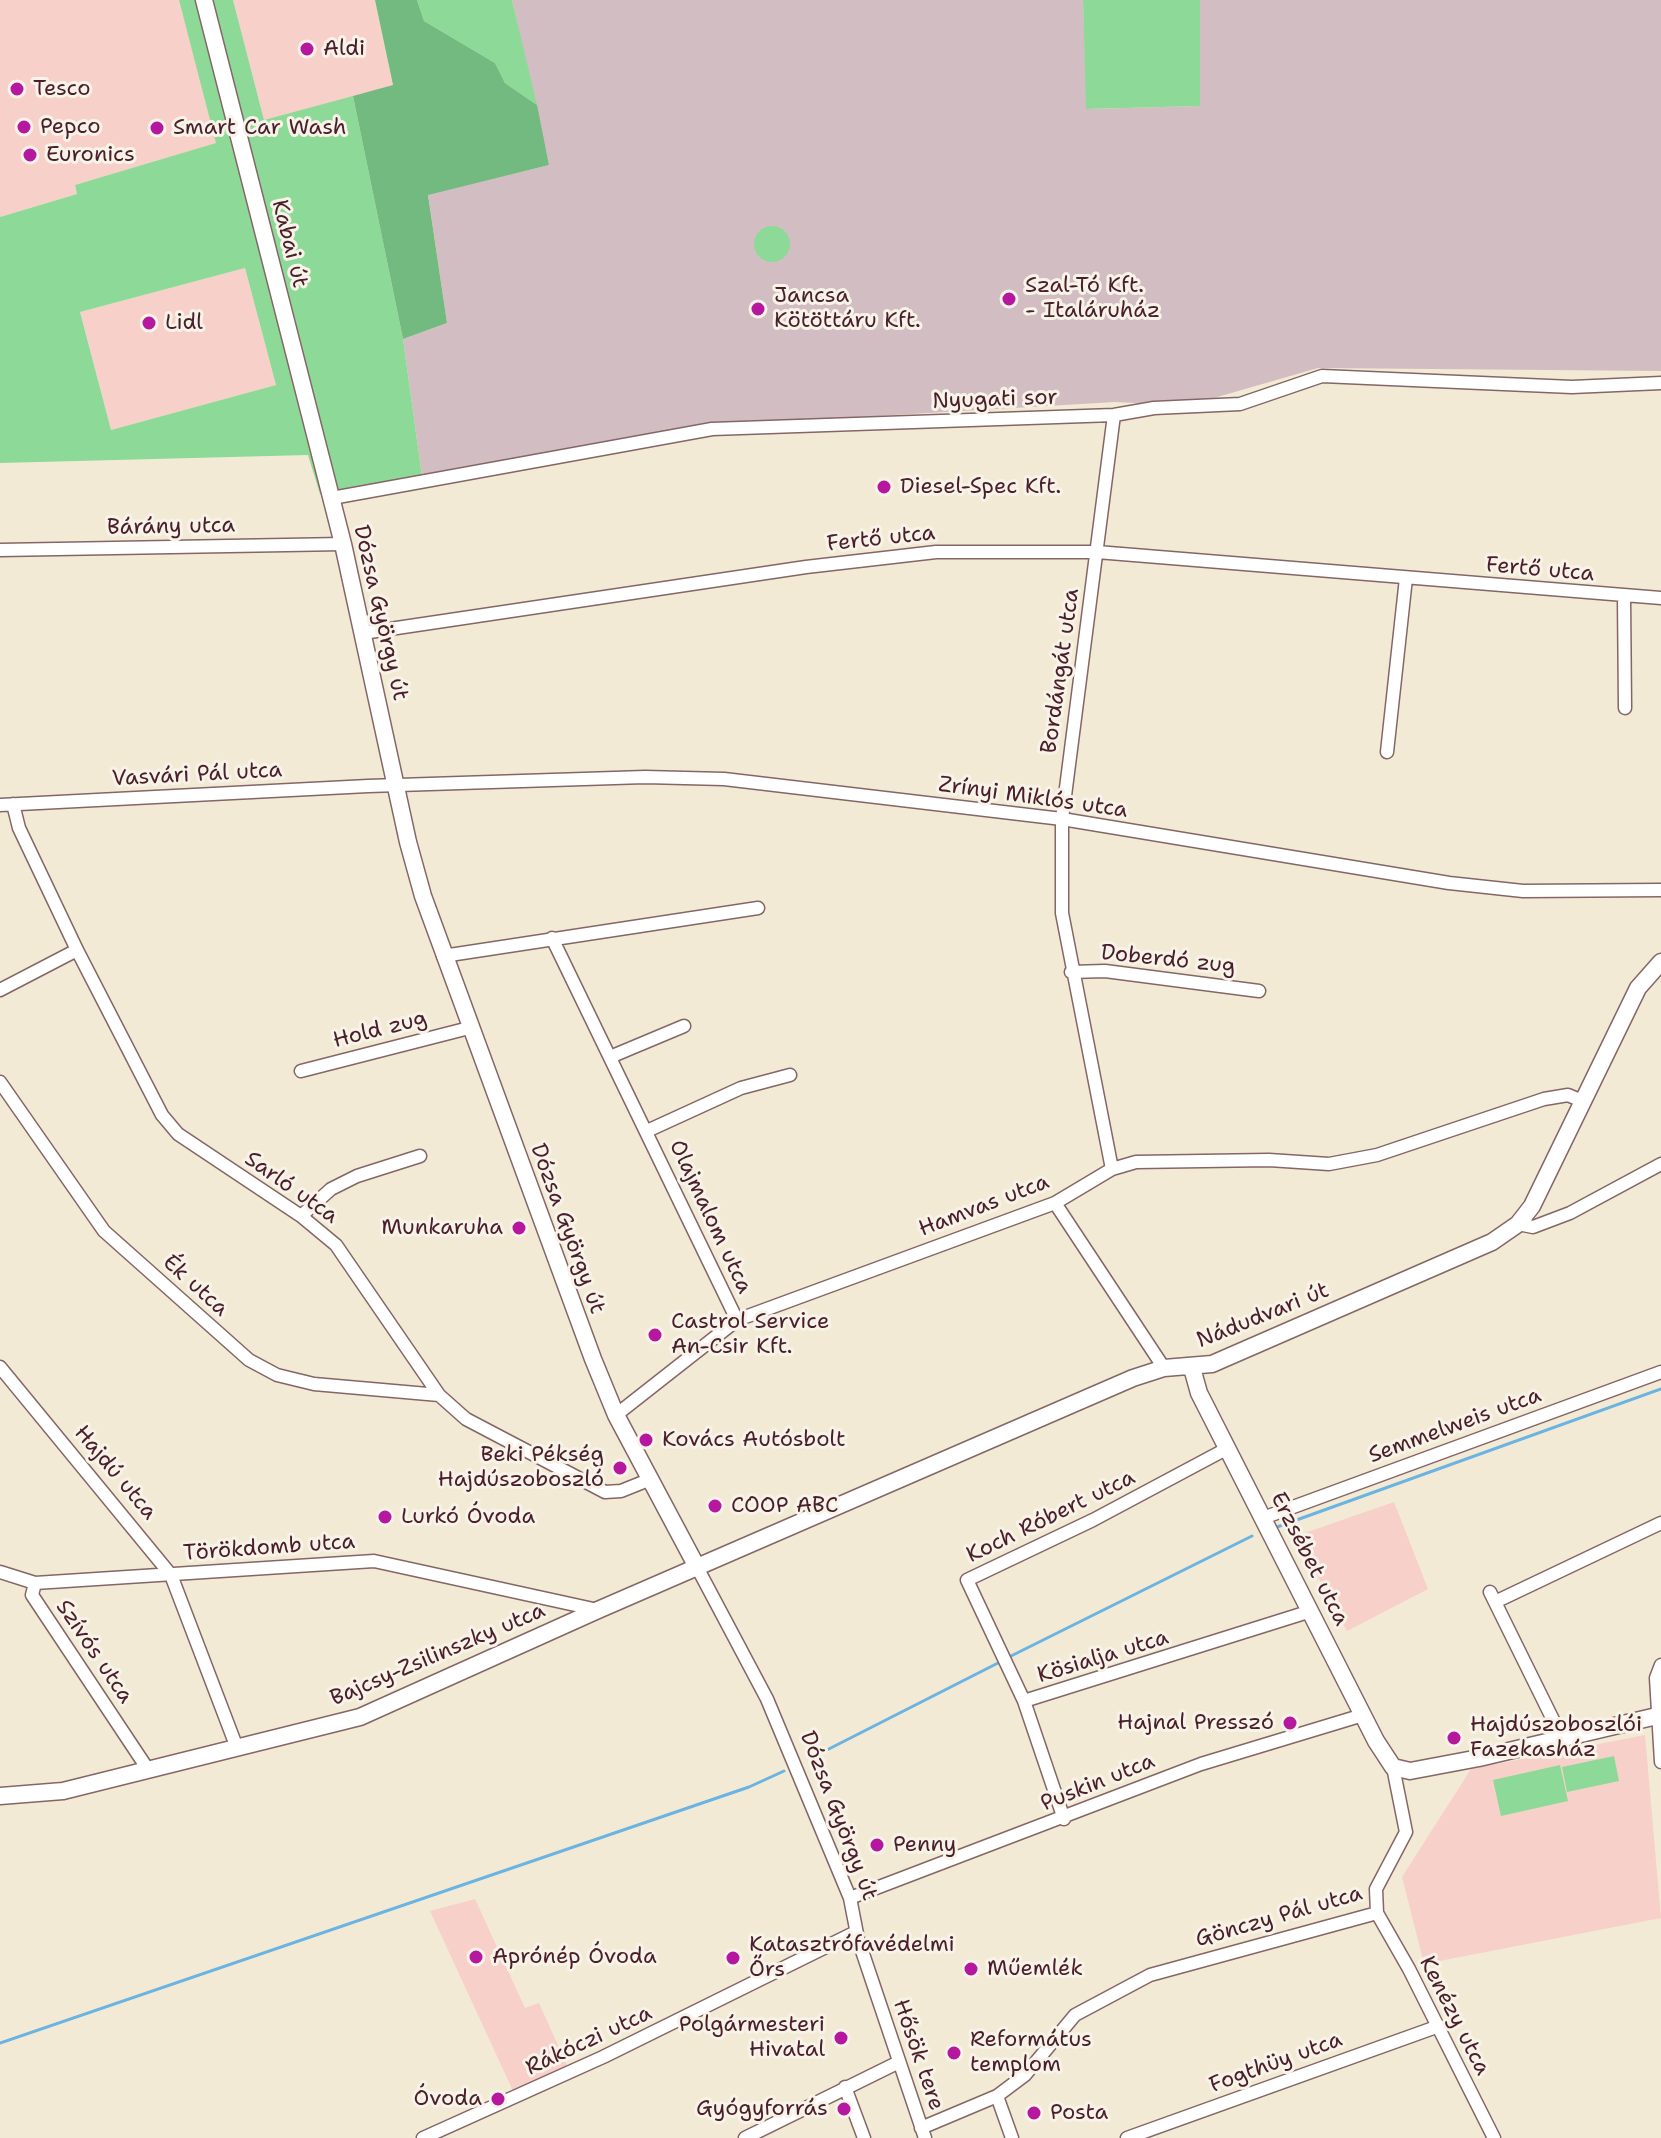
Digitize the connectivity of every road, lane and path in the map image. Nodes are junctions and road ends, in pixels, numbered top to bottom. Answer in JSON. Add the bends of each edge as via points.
{"nodes":[{"id":1,"x":204,"y":0,"type":"edge"},
{"id":2,"x":1661,"y":383,"type":"edge"},
{"id":3,"x":1114,"y":415,"type":"junction"},
{"id":4,"x":332,"y":498,"type":"junction"},
{"id":5,"x":343,"y":544,"type":"junction"},
{"id":6,"x":0,"y":550,"type":"edge"},
{"id":7,"x":1097,"y":552,"type":"junction"},
{"id":8,"x":1406,"y":578,"type":"junction"},
{"id":9,"x":1624,"y":597,"type":"junction"},
{"id":10,"x":1661,"y":598,"type":"edge"},
{"id":11,"x":363,"y":633,"type":"junction"},
{"id":12,"x":1625,"y":708,"type":"dead end"},
{"id":13,"x":1387,"y":752,"type":"dead end"},
{"id":14,"x":396,"y":788,"type":"junction"},
{"id":15,"x":7,"y":805,"type":"edge"},
{"id":16,"x":1062,"y":819,"type":"junction"},
{"id":17,"x":1661,"y":890,"type":"edge"},
{"id":18,"x":758,"y":908,"type":"dead end"},
{"id":19,"x":552,"y":938,"type":"junction"},
{"id":20,"x":77,"y":950,"type":"junction"},
{"id":21,"x":443,"y":956,"type":"junction"},
{"id":22,"x":1661,"y":962,"type":"edge"},
{"id":23,"x":1071,"y":972,"type":"junction"},
{"id":24,"x":0,"y":990,"type":"edge"},
{"id":25,"x":1259,"y":991,"type":"dead end"},
{"id":26,"x":684,"y":1026,"type":"dead end"},
{"id":27,"x":469,"y":1028,"type":"junction"},
{"id":28,"x":610,"y":1057,"type":"junction"},
{"id":29,"x":301,"y":1071,"type":"dead end"},
{"id":30,"x":790,"y":1075,"type":"dead end"},
{"id":31,"x":0,"y":1082,"type":"edge"},
{"id":32,"x":1582,"y":1101,"type":"junction"},
{"id":33,"x":647,"y":1131,"type":"junction"},
{"id":34,"x":420,"y":1156,"type":"dead end"},
{"id":35,"x":1661,"y":1164,"type":"edge"},
{"id":36,"x":1112,"y":1169,"type":"junction"},
{"id":37,"x":1055,"y":1203,"type":"junction"},
{"id":38,"x":301,"y":1216,"type":"junction"},
{"id":39,"x":1518,"y":1224,"type":"junction"},
{"id":40,"x":737,"y":1320,"type":"junction"},
{"id":41,"x":0,"y":1367,"type":"edge"},
{"id":42,"x":1164,"y":1368,"type":"junction"},
{"id":43,"x":1192,"y":1368,"type":"junction"},
{"id":44,"x":1661,"y":1372,"type":"edge"},
{"id":45,"x":439,"y":1395,"type":"junction"},
{"id":46,"x":616,"y":1415,"type":"junction"},
{"id":47,"x":1228,"y":1448,"type":"junction"},
{"id":48,"x":651,"y":1479,"type":"junction"},
{"id":49,"x":1263,"y":1518,"type":"junction"},
{"id":50,"x":1661,"y":1523,"type":"edge"},
{"id":51,"x":698,"y":1569,"type":"junction"},
{"id":52,"x":0,"y":1572,"type":"edge"},
{"id":53,"x":171,"y":1575,"type":"junction"},
{"id":54,"x":35,"y":1583,"type":"junction"},
{"id":55,"x":598,"y":1610,"type":"junction"},
{"id":56,"x":1311,"y":1611,"type":"junction"},
{"id":57,"x":1661,"y":1665,"type":"edge"},
{"id":58,"x":1024,"y":1701,"type":"junction"},
{"id":59,"x":1363,"y":1715,"type":"junction"},
{"id":60,"x":1659,"y":1715,"type":"edge"},
{"id":61,"x":1562,"y":1738,"type":"junction"},
{"id":62,"x":237,"y":1748,"type":"junction"},
{"id":63,"x":1661,"y":1762,"type":"edge"},
{"id":64,"x":1393,"y":1767,"type":"junction"},
{"id":65,"x":149,"y":1771,"type":"junction"},
{"id":66,"x":0,"y":1796,"type":"edge"},
{"id":67,"x":1064,"y":1819,"type":"junction"},
{"id":68,"x":850,"y":1898,"type":"junction"},
{"id":69,"x":1377,"y":1913,"type":"junction"},
{"id":70,"x":857,"y":1936,"type":"junction"},
{"id":71,"x":1439,"y":2026,"type":"junction"},
{"id":72,"x":899,"y":2062,"type":"junction"},
{"id":73,"x":845,"y":2087,"type":"junction"},
{"id":74,"x":997,"y":2096,"type":"junction"},
{"id":75,"x":923,"y":2133,"type":"edge"},
{"id":76,"x":423,"y":2138,"type":"edge"},
{"id":77,"x":745,"y":2138,"type":"edge"},
{"id":78,"x":864,"y":2138,"type":"edge"},
{"id":79,"x":1012,"y":2138,"type":"edge"},
{"id":80,"x":1127,"y":2138,"type":"edge"},
{"id":81,"x":1494,"y":2138,"type":"edge"}],
"edges":[{"from":1,"to":4,"type":"main road","name":"Kabai út"},
{"from":2,"to":3,"type":"street","name":"Nyugati sor","via":[[1572,387],[1322,376],[1240,404]]},
{"from":3,"to":4,"type":"street","name":"Nyugati sor","via":[[712,429]]},
{"from":3,"to":7,"type":"street","name":"Bordángát utca"},
{"from":4,"to":5,"type":"main road","name":"Dózsa György út"},
{"from":5,"to":6,"type":"street","name":"Bárány utca"},
{"from":5,"to":11,"type":"main road","name":"Dózsa György út"},
{"from":7,"to":8,"type":"street","name":"Fertő utca"},
{"from":7,"to":11,"type":"street","name":"Fertő utca","via":[[936,552]]},
{"from":7,"to":16,"type":"street","name":"Bordángát utca"},
{"from":8,"to":9,"type":"street","name":"Fertő utca"},
{"from":8,"to":13,"type":"street"},
{"from":9,"to":10,"type":"street","name":"Fertő utca"},
{"from":9,"to":12,"type":"street","name":"Fertő utca"},
{"from":11,"to":14,"type":"main road","name":"Dózsa György út"},
{"from":14,"to":15,"type":"street","name":"Vasvári Pál utca"},
{"from":14,"to":16,"type":"street","name":"Zrínyi Miklós utca","via":[[645,777],[724,779]]},
{"from":14,"to":21,"type":"main road","name":"Dózsa György út"},
{"from":15,"to":20,"type":"street","name":"Sarló utca"},
{"from":16,"to":17,"type":"street","name":"Zrínyi Miklós utca","via":[[1449,883],[1523,891]]},
{"from":16,"to":23,"type":"street","name":"Bordángát utca","via":[[1062,913]]},
{"from":18,"to":19,"type":"street"},
{"from":19,"to":21,"type":"street"},
{"from":19,"to":28,"type":"street","name":"Olajmalom utca"},
{"from":20,"to":24,"type":"street"},
{"from":20,"to":38,"type":"street","name":"Sarló utca","via":[[178,1134]]},
{"from":21,"to":27,"type":"main road","name":"Dózsa György út"},
{"from":22,"to":32,"type":"main road","name":"Nádudvari út","via":[[1638,988]]},
{"from":23,"to":25,"type":"street","name":"Doberdó zug","via":[[1105,971]]},
{"from":23,"to":36,"type":"street","name":"Bordángát utca"},
{"from":26,"to":28,"type":"street"},
{"from":27,"to":29,"type":"street","name":"Hold zug"},
{"from":27,"to":46,"type":"main road","name":"Dózsa György út"},
{"from":28,"to":33,"type":"street","name":"Olajmalom utca"},
{"from":30,"to":33,"type":"street","name":"Olajmalom utca","via":[[741,1088]]},
{"from":31,"to":45,"type":"street","name":"Ék utca","via":[[104,1231],[249,1360],[277,1375],[314,1384]]},
{"from":32,"to":36,"type":"street","name":"Hamvas utca","via":[[1568,1095],[1544,1099],[1377,1155],[1329,1164],[1150,1161]]},
{"from":32,"to":39,"type":"main road","name":"Nádudvari út","via":[[1532,1206]]},
{"from":33,"to":40,"type":"street","name":"Olajmalom utca"},
{"from":34,"to":38,"type":"street","via":[[331,1189]]},
{"from":35,"to":39,"type":"street","via":[[1570,1213],[1533,1227]]},
{"from":36,"to":37,"type":"street","name":"Hamvas utca"},
{"from":37,"to":40,"type":"street","name":"Hamvas utca"},
{"from":37,"to":42,"type":"street"},
{"from":38,"to":45,"type":"street","name":"Sarló utca","via":[[336,1245]]},
{"from":39,"to":43,"type":"main road","name":"Nádudvari út","via":[[1492,1242],[1357,1302]]},
{"from":40,"to":46,"type":"street","name":"Hamvas utca"},
{"from":41,"to":53,"type":"street","name":"Hajdú utca"},
{"from":42,"to":43,"type":"main road","name":"Nádudvari út"},
{"from":42,"to":51,"type":"main road","name":"Nádudvari út"},
{"from":43,"to":47,"type":"main road","name":"Erzsébet utca"},
{"from":44,"to":49,"type":"street","name":"Semmelweis utca"},
{"from":45,"to":48,"type":"street","name":"Sarló utca","via":[[466,1419],[605,1492]]},
{"from":46,"to":48,"type":"main road","name":"Dózsa György út"},
{"from":47,"to":49,"type":"main road","name":"Erzsébet utca"},
{"from":47,"to":58,"type":"street","name":"Koch Róbert utca","via":[[967,1580]]},
{"from":48,"to":51,"type":"main road","name":"Dózsa György út"},
{"from":49,"to":56,"type":"main road","name":"Erzsébet utca"},
{"from":50,"to":61,"type":"street","via":[[1492,1597]]},
{"from":51,"to":55,"type":"main road","name":"Bajcsy-Zsilinszky utca"},
{"from":51,"to":68,"type":"street","name":"Dózsa György út","via":[[767,1699]]},
{"from":52,"to":54,"type":"street","name":"Szívós utca"},
{"from":53,"to":54,"type":"street","name":"Törökdomb utca"},
{"from":53,"to":55,"type":"street","name":"Törökdomb utca","via":[[374,1561]]},
{"from":53,"to":62,"type":"street","name":"Hajdú utca"},
{"from":54,"to":65,"type":"street","name":"Szívós utca","via":[[32,1595]]},
{"from":55,"to":62,"type":"main road","name":"Bajcsy-Zsilinszky utca","via":[[360,1717]]},
{"from":56,"to":58,"type":"street","name":"Kösialja utca"},
{"from":56,"to":59,"type":"main road","name":"Erzsébet utca"},
{"from":57,"to":60,"type":"street","via":[[1656,1678]]},
{"from":58,"to":67,"type":"street","name":"Kösialja utca"},
{"from":59,"to":64,"type":"main road","name":"Erzsébet utca"},
{"from":59,"to":67,"type":"street","name":"Puskin utca","via":[[1201,1764]]},
{"from":60,"to":61,"type":"main road"},
{"from":60,"to":63,"type":"street"},
{"from":61,"to":64,"type":"main road","via":[[1410,1771]]},
{"from":62,"to":65,"type":"main road","name":"Bajcsy-Zsilinszky utca"},
{"from":64,"to":69,"type":"street","name":"Gönczy Pál utca","via":[[1406,1832],[1376,1889]]},
{"from":65,"to":66,"type":"main road","name":"Bajcsy-Zsilinszky utca","via":[[63,1791]]},
{"from":67,"to":68,"type":"street","name":"Puskin utca"},
{"from":68,"to":70,"type":"street","name":"Dózsa György út"},
{"from":69,"to":71,"type":"street","name":"Kenézy utca"},
{"from":69,"to":74,"type":"street","name":"Gönczy Pál utca","via":[[1150,1975],[1095,2001],[1075,2015],[1025,2075]]},
{"from":70,"to":72,"type":"street","name":"Hősök tere"},
{"from":70,"to":76,"type":"street","name":"Rákóczi utca"},
{"from":71,"to":80,"type":"street","name":"Fogthüy utca"},
{"from":71,"to":81,"type":"street","name":"Kenézy utca"},
{"from":72,"to":73,"type":"street"},
{"from":72,"to":75,"type":"street","name":"Hősök tere"},
{"from":73,"to":77,"type":"street"},
{"from":73,"to":78,"type":"street"},
{"from":74,"to":75,"type":"street","name":"Gönczy Pál utca","via":[[948,2116]]},
{"from":74,"to":79,"type":"street"}]}
